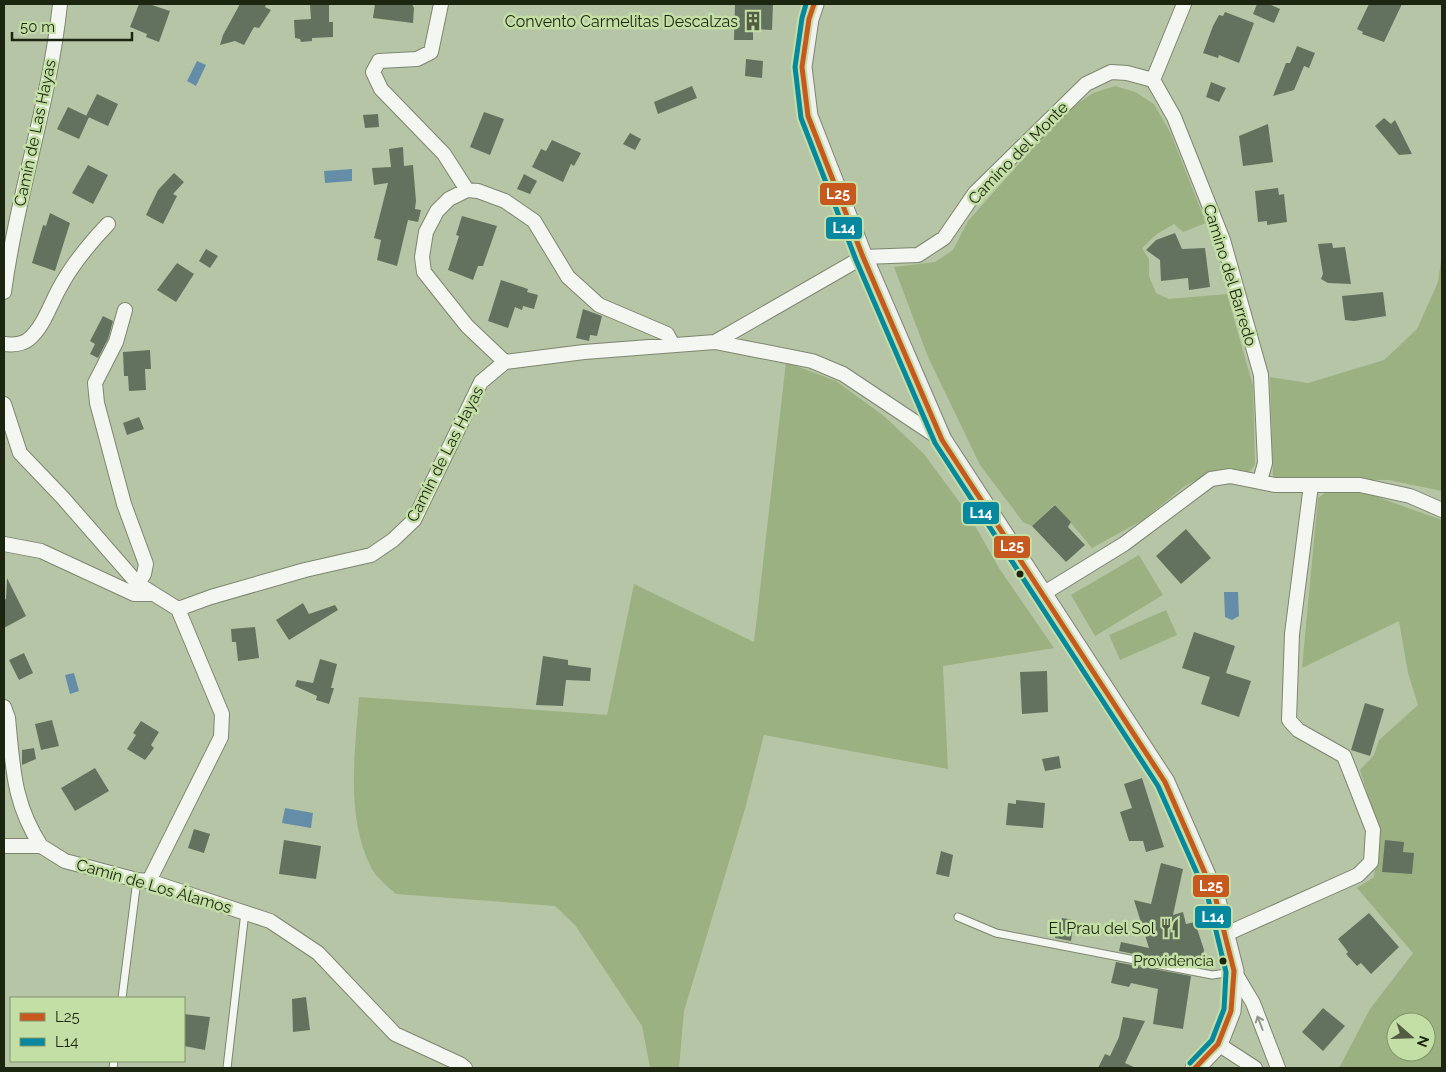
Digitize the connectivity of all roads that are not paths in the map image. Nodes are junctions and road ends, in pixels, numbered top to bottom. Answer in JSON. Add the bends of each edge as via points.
{"nodes":[{"id":1,"x":60,"y":4,"type":"edge"},
{"id":2,"x":441,"y":4,"type":"edge"},
{"id":3,"x":814,"y":4,"type":"edge"},
{"id":4,"x":1184,"y":4,"type":"edge"},
{"id":5,"x":1153,"y":80,"type":"junction"},
{"id":6,"x":466,"y":190,"type":"junction"},
{"id":7,"x":108,"y":224,"type":"dead end"},
{"id":8,"x":864,"y":257,"type":"junction"},
{"id":9,"x":4,"y":292,"type":"edge"},
{"id":10,"x":125,"y":310,"type":"dead end"},
{"id":11,"x":715,"y":342,"type":"junction"},
{"id":12,"x":4,"y":344,"type":"edge"},
{"id":13,"x":673,"y":345,"type":"junction"},
{"id":14,"x":505,"y":362,"type":"junction"},
{"id":15,"x":4,"y":404,"type":"edge"},
{"id":16,"x":942,"y":440,"type":"junction"},
{"id":17,"x":1260,"y":481,"type":"junction"},
{"id":18,"x":1311,"y":485,"type":"junction"},
{"id":19,"x":1442,"y":510,"type":"edge"},
{"id":20,"x":4,"y":544,"type":"edge"},
{"id":21,"x":138,"y":584,"type":"junction"},
{"id":22,"x":154,"y":594,"type":"junction"},
{"id":23,"x":1041,"y":594,"type":"junction"},
{"id":24,"x":178,"y":609,"type":"junction"},
{"id":25,"x":4,"y":707,"type":"edge"},
{"id":26,"x":4,"y":846,"type":"edge"},
{"id":27,"x":41,"y":846,"type":"junction"},
{"id":28,"x":143,"y":881,"type":"junction"},
{"id":29,"x":245,"y":911,"type":"junction"},
{"id":30,"x":958,"y":917,"type":"dead end"},
{"id":31,"x":1226,"y":934,"type":"junction"},
{"id":32,"x":1234,"y":972,"type":"junction"},
{"id":33,"x":122,"y":997,"type":"edge"},
{"id":34,"x":1218,"y":1044,"type":"junction"},
{"id":35,"x":226,"y":1068,"type":"edge"},
{"id":36,"x":465,"y":1068,"type":"edge"},
{"id":37,"x":1195,"y":1068,"type":"edge"},
{"id":38,"x":1255,"y":1068,"type":"edge"},
{"id":39,"x":1278,"y":1068,"type":"edge"}],
"edges":[{"from":1,"to":9,"type":"street","name":"Camín de Las Hayas","via":[[39,126]]},
{"from":2,"to":6,"type":"street","via":[[431,52],[418,59],[379,61],[373,72],[381,89],[444,154]]},
{"from":3,"to":8,"type":"street","via":[[808,19],[802,67],[808,116]]},
{"from":4,"to":5,"type":"street"},
{"from":5,"to":8,"type":"street","name":"Camino del Monte","via":[[1111,72],[1086,84],[976,193],[944,238],[918,255]]},
{"from":5,"to":17,"type":"street","name":"Camino del Barredo","via":[[1174,117],[1223,240],[1261,376],[1264,463]]},
{"from":6,"to":13,"type":"street","via":[[505,201],[534,221],[568,277],[592,299],[667,334]]},
{"from":6,"to":14,"type":"street","via":[[449,199],[437,211],[426,232],[422,257],[424,272],[467,326]]},
{"from":7,"to":12,"type":"street","via":[[85,248],[59,287],[40,326],[28,340],[18,345]]},
{"from":8,"to":11,"type":"street","name":"Camino del Monte"},
{"from":8,"to":16,"type":"street"},
{"from":10,"to":21,"type":"street","via":[[116,342],[95,383],[97,403],[124,504],[146,564]]},
{"from":11,"to":13,"type":"street"},
{"from":11,"to":16,"type":"street","via":[[812,361],[842,374]]},
{"from":13,"to":14,"type":"street"},
{"from":14,"to":24,"type":"street","name":"Camín de Las Hayas","via":[[481,382],[414,520],[393,540],[371,555],[305,570]]},
{"from":15,"to":21,"type":"street","via":[[20,453]]},
{"from":16,"to":23,"type":"street"},
{"from":17,"to":18,"type":"street","via":[[1275,485]]},
{"from":17,"to":23,"type":"street","via":[[1230,476],[1211,479],[1124,544]]},
{"from":18,"to":19,"type":"street","via":[[1360,485],[1410,496]]},
{"from":18,"to":31,"type":"street","via":[[1292,634],[1289,720],[1298,730],[1344,756],[1373,830],[1371,862],[1358,875]]},
{"from":20,"to":22,"type":"street","via":[[41,552],[134,594]]},
{"from":21,"to":22,"type":"street"},
{"from":22,"to":24,"type":"street"},
{"from":23,"to":31,"type":"street","via":[[1165,782],[1215,896]]},
{"from":24,"to":28,"type":"street","via":[[222,714],[221,737]]},
{"from":25,"to":27,"type":"street","via":[[16,792],[27,825]]},
{"from":26,"to":27,"type":"street"},
{"from":27,"to":28,"type":"street","name":"Camín de Los Álamos","via":[[65,861]]},
{"from":28,"to":29,"type":"street","name":"Camín de Los Álamos"},
{"from":28,"to":33,"type":"lane"},
{"from":29,"to":35,"type":"lane"},
{"from":29,"to":36,"type":"street","name":"Camín de Los Álamos","via":[[270,920],[318,954],[395,1034]]},
{"from":30,"to":32,"type":"lane","via":[[996,933],[1212,975]]},
{"from":31,"to":32,"type":"street"},
{"from":32,"to":34,"type":"street","via":[[1230,1012]]},
{"from":39,"to":32,"type":"street","one_way":true,"via":[[1253,1003]]},
{"from":34,"to":37,"type":"street"},
{"from":34,"to":38,"type":"street"}]}
